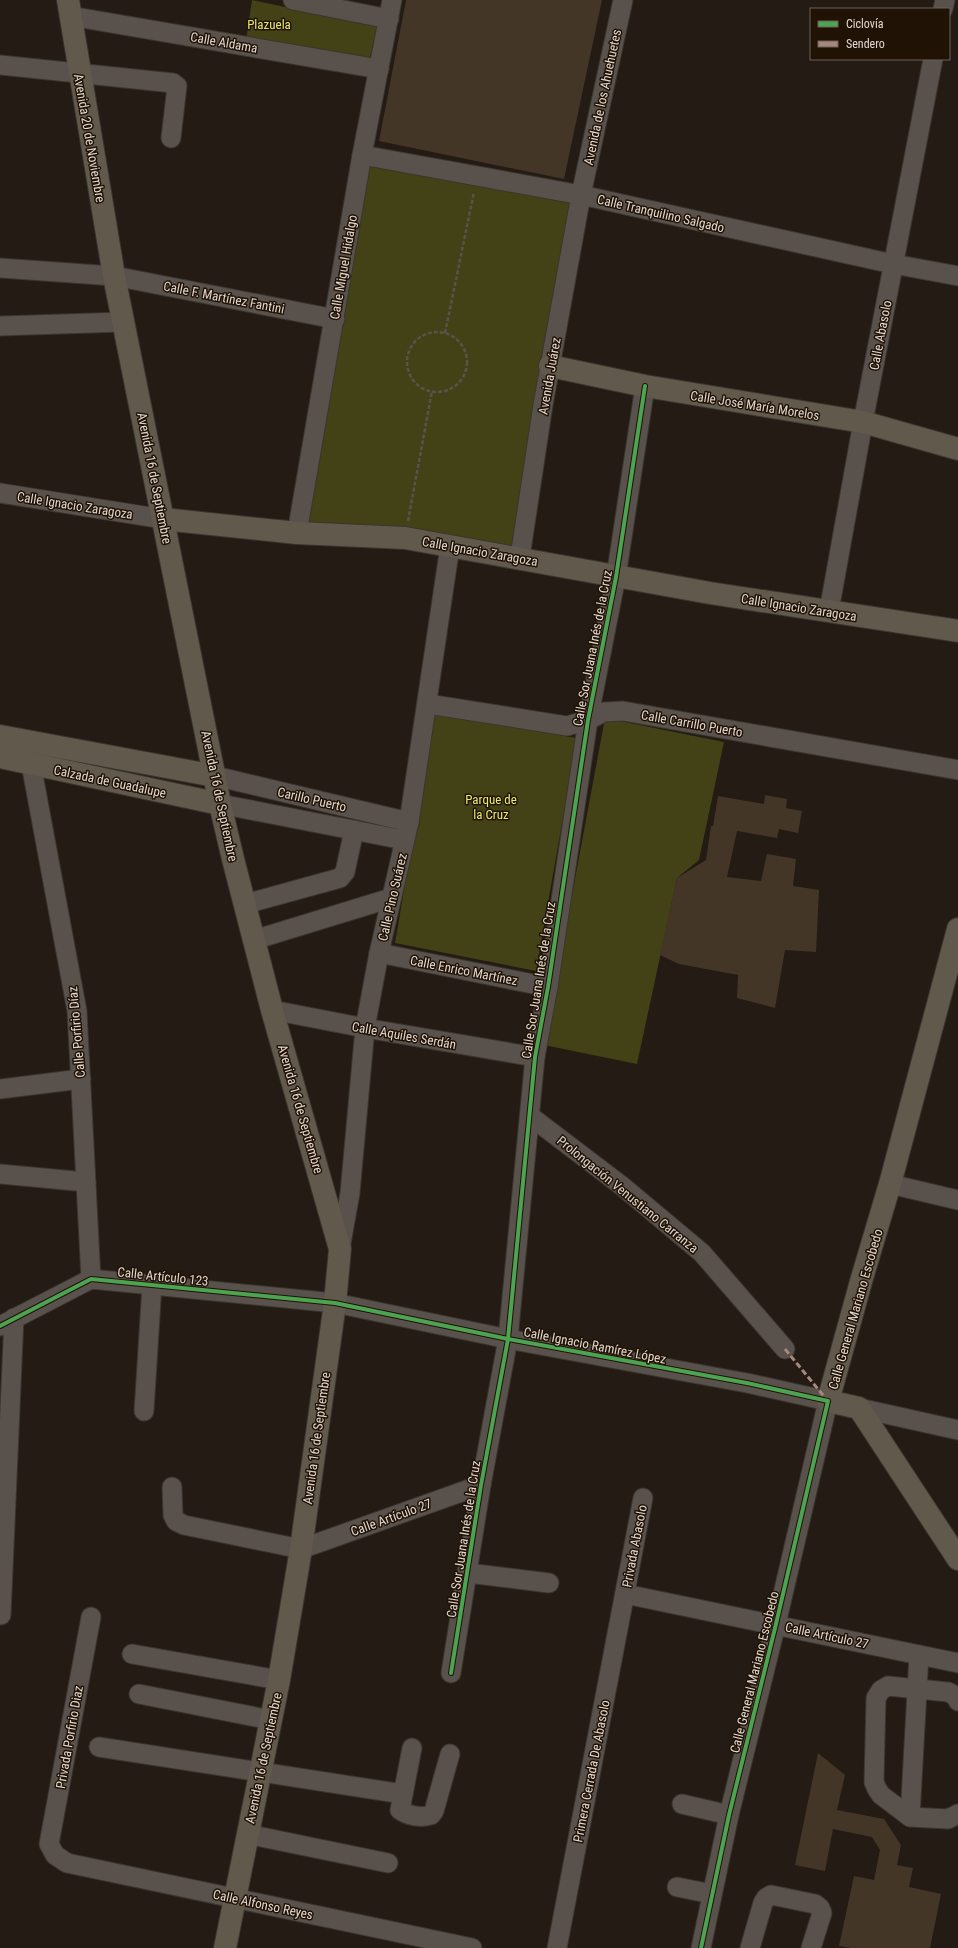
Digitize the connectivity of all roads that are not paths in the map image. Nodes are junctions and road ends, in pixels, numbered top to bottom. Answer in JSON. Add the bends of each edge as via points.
{"nodes":[{"id":1,"x":293,"y":0,"type":"edge"},
{"id":2,"x":392,"y":0,"type":"edge"},
{"id":3,"x":623,"y":0,"type":"edge"},
{"id":4,"x":69,"y":8,"type":"edge"},
{"id":5,"x":389,"y":19,"type":"junction"},
{"id":6,"x":934,"y":60,"type":"edge"},
{"id":7,"x":0,"y":65,"type":"edge"},
{"id":8,"x":379,"y":69,"type":"junction"},
{"id":9,"x":79,"y":73,"type":"junction"},
{"id":10,"x":172,"y":138,"type":"dead end"},
{"id":11,"x":362,"y":155,"type":"junction"},
{"id":12,"x":581,"y":195,"type":"junction"},
{"id":13,"x":893,"y":264,"type":"junction"},
{"id":14,"x":0,"y":268,"type":"edge"},
{"id":15,"x":114,"y":276,"type":"junction"},
{"id":16,"x":958,"y":276,"type":"edge"},
{"id":17,"x":334,"y":319,"type":"junction"},
{"id":18,"x":123,"y":322,"type":"junction"},
{"id":19,"x":0,"y":326,"type":"edge"},
{"id":20,"x":550,"y":366,"type":"junction"},
{"id":21,"x":645,"y":386,"type":"junction"},
{"id":22,"x":863,"y":422,"type":"junction"},
{"id":23,"x":958,"y":449,"type":"edge"},
{"id":24,"x":0,"y":493,"type":"edge"},
{"id":25,"x":163,"y":519,"type":"junction"},
{"id":26,"x":297,"y":533,"type":"junction"},
{"id":27,"x":450,"y":546,"type":"junction"},
{"id":28,"x":520,"y":558,"type":"junction"},
{"id":29,"x":616,"y":577,"type":"junction"},
{"id":30,"x":829,"y":611,"type":"junction"},
{"id":31,"x":958,"y":631,"type":"edge"},
{"id":32,"x":428,"y":704,"type":"junction"},
{"id":33,"x":588,"y":720,"type":"junction"},
{"id":34,"x":0,"y":736,"type":"edge"},
{"id":35,"x":0,"y":757,"type":"edge"},
{"id":36,"x":31,"y":764,"type":"junction"},
{"id":37,"x":958,"y":770,"type":"edge"},
{"id":38,"x":215,"y":776,"type":"junction"},
{"id":39,"x":220,"y":804,"type":"junction"},
{"id":40,"x":409,"y":822,"type":"junction"},
{"id":41,"x":354,"y":830,"type":"junction"},
{"id":42,"x":404,"y":840,"type":"junction"},
{"id":43,"x":391,"y":898,"type":"junction"},
{"id":44,"x":244,"y":904,"type":"junction"},
{"id":45,"x":958,"y":929,"type":"edge"},
{"id":46,"x":254,"y":940,"type":"junction"},
{"id":47,"x":379,"y":953,"type":"junction"},
{"id":48,"x":548,"y":987,"type":"junction"},
{"id":49,"x":272,"y":1010,"type":"junction"},
{"id":50,"x":365,"y":1028,"type":"junction"},
{"id":51,"x":535,"y":1057,"type":"junction"},
{"id":52,"x":80,"y":1079,"type":"junction"},
{"id":53,"x":0,"y":1089,"type":"edge"},
{"id":54,"x":530,"y":1116,"type":"junction"},
{"id":55,"x":0,"y":1174,"type":"edge"},
{"id":56,"x":86,"y":1182,"type":"junction"},
{"id":57,"x":890,"y":1184,"type":"junction"},
{"id":58,"x":958,"y":1200,"type":"edge"},
{"id":59,"x":340,"y":1249,"type":"junction"},
{"id":60,"x":91,"y":1279,"type":"junction"},
{"id":61,"x":152,"y":1285,"type":"junction"},
{"id":62,"x":335,"y":1303,"type":"junction"},
{"id":63,"x":7,"y":1322,"type":"edge"},
{"id":64,"x":508,"y":1339,"type":"junction"},
{"id":65,"x":785,"y":1349,"type":"dead end"},
{"id":66,"x":828,"y":1401,"type":"junction"},
{"id":67,"x":859,"y":1408,"type":"junction"},
{"id":68,"x":144,"y":1412,"type":"dead end"},
{"id":69,"x":958,"y":1430,"type":"edge"},
{"id":70,"x":481,"y":1485,"type":"junction"},
{"id":71,"x":172,"y":1487,"type":"dead end"},
{"id":72,"x":643,"y":1498,"type":"dead end"},
{"id":73,"x":301,"y":1550,"type":"junction"},
{"id":74,"x":958,"y":1559,"type":"edge"},
{"id":75,"x":468,"y":1573,"type":"junction"},
{"id":76,"x":549,"y":1583,"type":"dead end"},
{"id":77,"x":625,"y":1594,"type":"junction"},
{"id":78,"x":1,"y":1616,"type":"dead end"},
{"id":79,"x":91,"y":1617,"type":"dead end"},
{"id":80,"x":776,"y":1624,"type":"junction"},
{"id":81,"x":132,"y":1654,"type":"dead end"},
{"id":82,"x":919,"y":1655,"type":"junction"},
{"id":83,"x":958,"y":1663,"type":"edge"},
{"id":84,"x":451,"y":1673,"type":"dead end"},
{"id":85,"x":279,"y":1680,"type":"junction"},
{"id":86,"x":917,"y":1689,"type":"junction"},
{"id":87,"x":140,"y":1694,"type":"dead end"},
{"id":88,"x":958,"y":1701,"type":"edge"},
{"id":89,"x":271,"y":1720,"type":"junction"},
{"id":90,"x":100,"y":1747,"type":"dead end"},
{"id":91,"x":412,"y":1748,"type":"dead end"},
{"id":92,"x":450,"y":1754,"type":"dead end"},
{"id":93,"x":260,"y":1771,"type":"junction"},
{"id":94,"x":403,"y":1794,"type":"junction"},
{"id":95,"x":682,"y":1804,"type":"dead end"},
{"id":96,"x":958,"y":1814,"type":"edge"},
{"id":97,"x":729,"y":1815,"type":"junction"},
{"id":98,"x":910,"y":1817,"type":"junction"},
{"id":99,"x":247,"y":1834,"type":"junction"},
{"id":100,"x":55,"y":1856,"type":"joint"},
{"id":101,"x":388,"y":1863,"type":"dead end"},
{"id":102,"x":678,"y":1887,"type":"dead end"},
{"id":103,"x":712,"y":1894,"type":"junction"},
{"id":104,"x":235,"y":1898,"type":"junction"},
{"id":105,"x":446,"y":1945,"type":"edge"},
{"id":106,"x":225,"y":1948,"type":"edge"},
{"id":107,"x":472,"y":1948,"type":"edge"},
{"id":108,"x":558,"y":1948,"type":"edge"},
{"id":109,"x":701,"y":1948,"type":"edge"},
{"id":110,"x":750,"y":1948,"type":"edge"},
{"id":111,"x":811,"y":1948,"type":"edge"}],
"edges":[{"from":1,"to":5,"type":"street"},
{"from":2,"to":5,"type":"street","name":"Calle Miguel Hidalgo"},
{"from":3,"to":12,"type":"street","name":"Avenida de los Ahuehuetes"},
{"from":4,"to":8,"type":"street","name":"Calle Aldama"},
{"from":4,"to":9,"type":"main road","name":"Avenida 20 de Noviembre"},
{"from":5,"to":8,"type":"street","name":"Calle Miguel Hidalgo"},
{"from":6,"to":13,"type":"street","name":"Calle Abasolo"},
{"from":7,"to":9,"type":"street"},
{"from":8,"to":11,"type":"street","name":"Calle Miguel Hidalgo"},
{"from":9,"to":10,"type":"street","via":[[173,83],[177,86]]},
{"from":9,"to":15,"type":"main road","name":"Avenida 20 de Noviembre"},
{"from":11,"to":12,"type":"street","name":"Calle Tranquilino Salgado"},
{"from":11,"to":17,"type":"street","name":"Calle Miguel Hidalgo"},
{"from":12,"to":13,"type":"street","name":"Calle Tranquilino Salgado"},
{"from":12,"to":20,"type":"street","name":"Avenida Juárez"},
{"from":13,"to":16,"type":"street","name":"Calle Tranquilino Salgado"},
{"from":13,"to":22,"type":"street","name":"Calle Abasolo"},
{"from":14,"to":15,"type":"street","name":"Calle F. Martínez Fantini"},
{"from":15,"to":17,"type":"street","name":"Calle F. Martínez Fantini"},
{"from":15,"to":18,"type":"main road","name":"Avenida 16 de Septiembre"},
{"from":17,"to":26,"type":"street","name":"Calle Miguel Hidalgo"},
{"from":18,"to":19,"type":"street"},
{"from":18,"to":25,"type":"main road","name":"Avenida 16 de Septiembre"},
{"from":20,"to":21,"type":"main road","name":"Calle José María Morelos"},
{"from":20,"to":28,"type":"street","name":"Avenida Juárez"},
{"from":21,"to":22,"type":"main road","name":"Calle José María Morelos"},
{"from":21,"to":29,"type":"street","name":"Calle Sor Juana Inés de la Cruz"},
{"from":22,"to":23,"type":"main road","name":"Calle José María Morelos"},
{"from":22,"to":30,"type":"street","name":"Calle Abasolo"},
{"from":24,"to":25,"type":"street","name":"Calle Ignacio Zaragoza"},
{"from":25,"to":26,"type":"main road","name":"Calle Ignacio Zaragoza"},
{"from":25,"to":38,"type":"main road","name":"Avenida 16 de Septiembre"},
{"from":26,"to":27,"type":"main road","name":"Calle Ignacio Zaragoza","via":[[405,538]]},
{"from":27,"to":28,"type":"main road","name":"Calle Ignacio Zaragoza"},
{"from":27,"to":32,"type":"street","name":"Calle Pino Suárez"},
{"from":28,"to":29,"type":"main road","name":"Calle Ignacio Zaragoza"},
{"from":29,"to":30,"type":"main road","name":"Calle Ignacio Zaragoza"},
{"from":29,"to":33,"type":"street","name":"Calle Sor Juana Inés de la Cruz"},
{"from":30,"to":31,"type":"main road","name":"Calle Ignacio Zaragoza"},
{"from":32,"to":33,"type":"street","name":"Calle Carrillo Puerto","via":[[567,726]]},
{"from":32,"to":40,"type":"street","name":"Calle Pino Suárez"},
{"from":33,"to":37,"type":"street","name":"Calle Carrillo Puerto","via":[[604,712],[623,711]]},
{"from":33,"to":48,"type":"street","name":"Calle Sor Juana Inés de la Cruz"},
{"from":34,"to":38,"type":"main road","name":"Calzada de Guadalupe"},
{"from":35,"to":36,"type":"main road","name":"Calzada de Guadalupe"},
{"from":36,"to":39,"type":"main road","name":"Calzada de Guadalupe"},
{"from":36,"to":52,"type":"street","name":"Calle Porfirio Díaz","via":[[77,1011]]},
{"from":38,"to":39,"type":"main road","name":"Avenida 16 de Septiembre"},
{"from":38,"to":40,"type":"street","name":"Carillo Puerto"},
{"from":39,"to":41,"type":"street","name":"Carillo Puerto"},
{"from":39,"to":44,"type":"main road","name":"Avenida 16 de Septiembre"},
{"from":40,"to":42,"type":"street","name":"Calle Pino Suárez"},
{"from":41,"to":42,"type":"street","name":"Carillo Puerto"},
{"from":41,"to":44,"type":"street","via":[[345,872],[340,878]]},
{"from":42,"to":43,"type":"street","name":"Calle Pino Suárez"},
{"from":43,"to":46,"type":"street"},
{"from":43,"to":47,"type":"street","name":"Calle Pino Suárez"},
{"from":44,"to":46,"type":"main road","name":"Avenida 16 de Septiembre"},
{"from":45,"to":57,"type":"main road","name":"Calle General Mariano Escobedo"},
{"from":46,"to":49,"type":"main road","name":"Avenida 16 de Septiembre"},
{"from":47,"to":48,"type":"street","name":"Calle Enrico Martínez"},
{"from":47,"to":50,"type":"street","name":"Calle Pino Suárez"},
{"from":48,"to":51,"type":"street","name":"Calle Sor Juana Inés de la Cruz"},
{"from":49,"to":50,"type":"street","name":"Calle Aquiles Serdán"},
{"from":49,"to":59,"type":"main road","name":"Avenida 16 de Septiembre"},
{"from":50,"to":51,"type":"street","name":"Calle Aquiles Serdán"},
{"from":50,"to":59,"type":"street","name":"Calle Pino Suárez","via":[[350,1193]]},
{"from":51,"to":54,"type":"street","name":"Calle Sor Juana Inés de la Cruz"},
{"from":52,"to":53,"type":"street"},
{"from":52,"to":56,"type":"street","name":"Calle Porfirio Díaz"},
{"from":54,"to":64,"type":"street","name":"Calle Sor Juana Inés de la Cruz"},
{"from":54,"to":65,"type":"street","name":"Prolongación Venustiano Carranza","via":[[622,1186],[702,1253]]},
{"from":55,"to":56,"type":"street"},
{"from":56,"to":60,"type":"street","name":"Calle Porfirio Díaz"},
{"from":57,"to":58,"type":"street"},
{"from":57,"to":66,"type":"main road","name":"Calle General Mariano Escobedo"},
{"from":59,"to":62,"type":"main road","name":"Avenida 16 de Septiembre"},
{"from":60,"to":61,"type":"street","name":"Calle Artículo 123"},
{"from":60,"to":63,"type":"street"},
{"from":61,"to":62,"type":"street","name":"Calle Artículo 123"},
{"from":61,"to":68,"type":"street"},
{"from":62,"to":64,"type":"street","name":"Calle Ignacio Ramírez López"},
{"from":62,"to":73,"type":"main road","name":"Avenida 16 de Septiembre"},
{"from":63,"to":78,"type":"street"},
{"from":64,"to":66,"type":"street","name":"Calle Ignacio Ramírez López","via":[[747,1383]]},
{"from":64,"to":70,"type":"street","name":"Calle Sor Juana Inés de la Cruz"},
{"from":66,"to":67,"type":"main road","name":"Calle Ignacio Ramírez López"},
{"from":66,"to":80,"type":"street","name":"Calle General Mariano Escobedo"},
{"from":67,"to":69,"type":"street","name":"Calle Ignacio Ramírez López"},
{"from":67,"to":74,"type":"main road"},
{"from":70,"to":73,"type":"street","name":"Calle Artículo 27"},
{"from":70,"to":75,"type":"street","name":"Calle Sor Juana Inés de la Cruz"},
{"from":71,"to":73,"type":"street","via":[[173,1515],[176,1521],[184,1525]]},
{"from":72,"to":77,"type":"street","name":"Privada Abasolo"},
{"from":73,"to":85,"type":"main road","name":"Avenida 16 de Septiembre"},
{"from":75,"to":76,"type":"street"},
{"from":75,"to":84,"type":"street","name":"Calle Sor Juana Inés de la Cruz"},
{"from":77,"to":80,"type":"street","name":"Calle Artículo 27"},
{"from":77,"to":108,"type":"street","name":"Primera Cerrada De Abasolo"},
{"from":79,"to":100,"type":"street","name":"Privada Porfirio Diaz","via":[[50,1844]]},
{"from":80,"to":82,"type":"street","name":"Calle Artículo 27"},
{"from":80,"to":97,"type":"street","name":"Calle General Mariano Escobedo"},
{"from":81,"to":85,"type":"street"},
{"from":82,"to":83,"type":"street","name":"Calle Artículo 27"},
{"from":82,"to":86,"type":"street"},
{"from":85,"to":89,"type":"main road","name":"Avenida 16 de Septiembre"},
{"from":86,"to":88,"type":"street","via":[[948,1692],[956,1696]]},
{"from":86,"to":98,"type":"street"},
{"from":86,"to":98,"type":"street","via":[[888,1686],[881,1690],[876,1698],[874,1782],[881,1795]]},
{"from":87,"to":89,"type":"street"},
{"from":89,"to":93,"type":"main road","name":"Avenida 16 de Septiembre"},
{"from":90,"to":93,"type":"street"},
{"from":91,"to":94,"type":"street"},
{"from":92,"to":94,"type":"street","via":[[431,1815],[424,1817],[404,1814],[400,1810]]},
{"from":93,"to":94,"type":"street"},
{"from":93,"to":99,"type":"main road","name":"Avenida 16 de Septiembre"},
{"from":95,"to":97,"type":"street"},
{"from":96,"to":98,"type":"street","via":[[948,1819]]},
{"from":97,"to":103,"type":"street","name":"Calle General Mariano Escobedo"},
{"from":99,"to":101,"type":"street"},
{"from":99,"to":104,"type":"main road","name":"Avenida 16 de Septiembre"},
{"from":100,"to":104,"type":"street","name":"Calle Alfonso Reyes","via":[[67,1863]]},
{"from":102,"to":103,"type":"street"},
{"from":103,"to":109,"type":"street","name":"Calle General Mariano Escobedo"},
{"from":104,"to":105,"type":"street","name":"Calle Alfonso Reyes"},
{"from":104,"to":106,"type":"main road","name":"Avenida 16 de Septiembre"},
{"from":105,"to":107,"type":"street","name":"Calle Alfonso Reyes"},
{"from":110,"to":111,"type":"street","via":[[766,1898],[771,1895],[815,1904],[820,1908],[822,1913]]}]}
